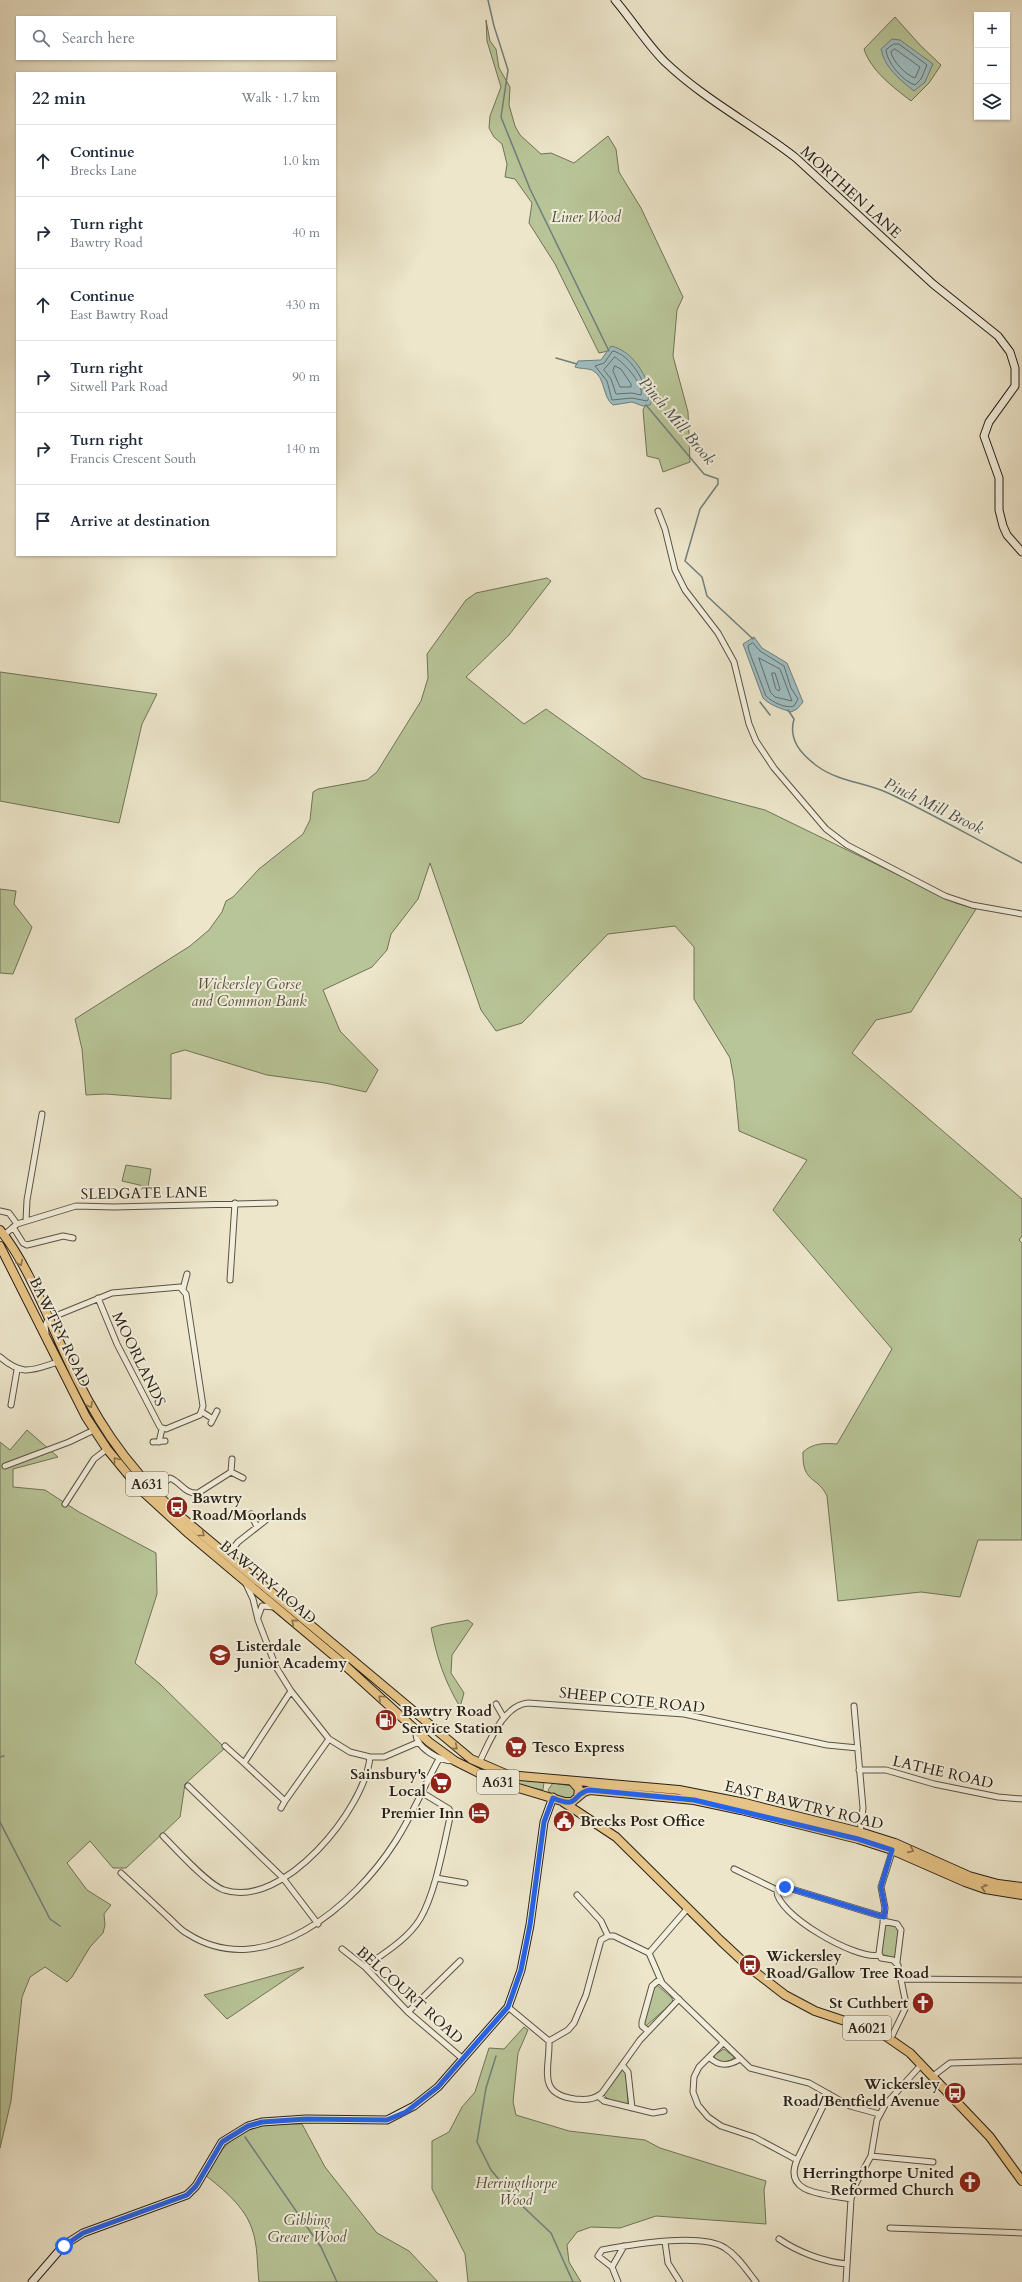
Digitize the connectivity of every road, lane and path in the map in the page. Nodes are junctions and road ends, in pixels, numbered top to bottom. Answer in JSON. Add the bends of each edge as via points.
{"nodes":[{"id":1,"x":615,"y":0,"type":"edge"},
{"id":2,"x":658,"y":511,"type":"dead end"},
{"id":3,"x":1022,"y":552,"type":"edge"},
{"id":4,"x":1022,"y":914,"type":"edge"},
{"id":5,"x":42,"y":1114,"type":"dead end"},
{"id":6,"x":235,"y":1203,"type":"junction"},
{"id":7,"x":275,"y":1203,"type":"dead end"},
{"id":8,"x":0,"y":1211,"type":"edge"},
{"id":9,"x":26,"y":1220,"type":"junction"},
{"id":10,"x":15,"y":1226,"type":"junction"},
{"id":11,"x":2,"y":1233,"type":"edge"},
{"id":12,"x":73,"y":1238,"type":"dead end"},
{"id":13,"x":0,"y":1246,"type":"edge"},
{"id":14,"x":187,"y":1274,"type":"dead end"},
{"id":15,"x":230,"y":1280,"type":"dead end"},
{"id":16,"x":32,"y":1287,"type":"junction"},
{"id":17,"x":183,"y":1289,"type":"junction"},
{"id":18,"x":98,"y":1298,"type":"junction"},
{"id":19,"x":33,"y":1310,"type":"junction"},
{"id":20,"x":48,"y":1319,"type":"junction"},
{"id":21,"x":47,"y":1338,"type":"junction"},
{"id":22,"x":0,"y":1358,"type":"edge"},
{"id":23,"x":58,"y":1362,"type":"junction"},
{"id":24,"x":17,"y":1370,"type":"junction"},
{"id":25,"x":11,"y":1405,"type":"dead end"},
{"id":26,"x":217,"y":1411,"type":"dead end"},
{"id":27,"x":202,"y":1412,"type":"junction"},
{"id":28,"x":162,"y":1429,"type":"junction"},
{"id":29,"x":94,"y":1430,"type":"junction"},
{"id":30,"x":165,"y":1441,"type":"dead end"},
{"id":31,"x":107,"y":1449,"type":"junction"},
{"id":32,"x":232,"y":1459,"type":"dead end"},
{"id":33,"x":5,"y":1466,"type":"dead end"},
{"id":34,"x":231,"y":1472,"type":"junction"},
{"id":35,"x":243,"y":1478,"type":"dead end"},
{"id":36,"x":151,"y":1494,"type":"junction"},
{"id":37,"x":65,"y":1504,"type":"dead end"},
{"id":38,"x":251,"y":1514,"type":"dead end"},
{"id":39,"x":266,"y":1520,"type":"dead end"},
{"id":40,"x":257,"y":1527,"type":"junction"},
{"id":41,"x":228,"y":1555,"type":"junction"},
{"id":42,"x":244,"y":1580,"type":"junction"},
{"id":43,"x":278,"y":1608,"type":"junction"},
{"id":44,"x":258,"y":1620,"type":"junction"},
{"id":45,"x":291,"y":1691,"type":"junction"},
{"id":46,"x":496,"y":1704,"type":"dead end"},
{"id":47,"x":854,"y":1706,"type":"dead end"},
{"id":48,"x":504,"y":1718,"type":"junction"},
{"id":49,"x":422,"y":1719,"type":"junction"},
{"id":50,"x":416,"y":1730,"type":"junction"},
{"id":51,"x":329,"y":1739,"type":"junction"},
{"id":52,"x":419,"y":1742,"type":"junction"},
{"id":53,"x":225,"y":1746,"type":"dead end"},
{"id":54,"x":858,"y":1748,"type":"junction"},
{"id":55,"x":370,"y":1757,"type":"junction"},
{"id":56,"x":440,"y":1759,"type":"junction"},
{"id":57,"x":455,"y":1762,"type":"junction"},
{"id":58,"x":244,"y":1763,"type":"junction"},
{"id":59,"x":479,"y":1763,"type":"junction"},
{"id":60,"x":859,"y":1770,"type":"junction"},
{"id":61,"x":547,"y":1779,"type":"junction"},
{"id":62,"x":572,"y":1781,"type":"junction"},
{"id":63,"x":188,"y":1786,"type":"dead end"},
{"id":64,"x":421,"y":1792,"type":"junction"},
{"id":65,"x":549,"y":1796,"type":"junction"},
{"id":66,"x":578,"y":1797,"type":"junction"},
{"id":67,"x":1022,"y":1799,"type":"edge"},
{"id":68,"x":285,"y":1801,"type":"junction"},
{"id":69,"x":562,"y":1802,"type":"junction"},
{"id":70,"x":281,"y":1808,"type":"dead end"},
{"id":71,"x":596,"y":1822,"type":"junction"},
{"id":72,"x":163,"y":1836,"type":"dead end"},
{"id":73,"x":859,"y":1836,"type":"junction"},
{"id":74,"x":894,"y":1846,"type":"junction"},
{"id":75,"x":734,"y":1869,"type":"dead end"},
{"id":76,"x":121,"y":1873,"type":"dead end"},
{"id":77,"x":283,"y":1878,"type":"junction"},
{"id":78,"x":436,"y":1878,"type":"junction"},
{"id":79,"x":465,"y":1883,"type":"dead end"},
{"id":80,"x":1022,"y":1887,"type":"edge"},
{"id":81,"x":777,"y":1890,"type":"junction"},
{"id":82,"x":577,"y":1895,"type":"dead end"},
{"id":83,"x":1022,"y":1895,"type":"edge"},
{"id":84,"x":582,"y":1900,"type":"junction"},
{"id":85,"x":576,"y":1905,"type":"dead end"},
{"id":86,"x":687,"y":1908,"type":"junction"},
{"id":87,"x":884,"y":1919,"type":"junction"},
{"id":88,"x":318,"y":1924,"type":"junction"},
{"id":89,"x":608,"y":1936,"type":"junction"},
{"id":90,"x":342,"y":1949,"type":"dead end"},
{"id":91,"x":649,"y":1953,"type":"junction"},
{"id":92,"x":879,"y":1955,"type":"junction"},
{"id":93,"x":460,"y":1961,"type":"dead end"},
{"id":94,"x":897,"y":1962,"type":"junction"},
{"id":95,"x":364,"y":1967,"type":"junction"},
{"id":96,"x":660,"y":1979,"type":"junction"},
{"id":97,"x":902,"y":1979,"type":"junction"},
{"id":98,"x":1022,"y":1980,"type":"edge"},
{"id":99,"x":679,"y":2000,"type":"junction"},
{"id":100,"x":508,"y":2007,"type":"junction"},
{"id":101,"x":408,"y":2012,"type":"junction"},
{"id":102,"x":648,"y":2030,"type":"junction"},
{"id":103,"x":891,"y":2038,"type":"junction"},
{"id":104,"x":549,"y":2041,"type":"junction"},
{"id":105,"x":723,"y":2043,"type":"junction"},
{"id":106,"x":709,"y":2057,"type":"junction"},
{"id":107,"x":462,"y":2059,"type":"junction"},
{"id":108,"x":740,"y":2059,"type":"junction"},
{"id":109,"x":1022,"y":2061,"type":"edge"},
{"id":110,"x":622,"y":2064,"type":"junction"},
{"id":111,"x":921,"y":2065,"type":"junction"},
{"id":112,"x":933,"y":2076,"type":"junction"},
{"id":113,"x":829,"y":2094,"type":"junction"},
{"id":114,"x":598,"y":2096,"type":"junction"},
{"id":115,"x":632,"y":2108,"type":"junction"},
{"id":116,"x":664,"y":2111,"type":"dead end"},
{"id":117,"x":879,"y":2114,"type":"junction"},
{"id":118,"x":871,"y":2156,"type":"junction"},
{"id":119,"x":797,"y":2160,"type":"junction"},
{"id":120,"x":933,"y":2162,"type":"dead end"},
{"id":121,"x":1022,"y":2181,"type":"edge"},
{"id":122,"x":851,"y":2199,"type":"junction"},
{"id":123,"x":890,"y":2228,"type":"dead end"},
{"id":124,"x":1022,"y":2233,"type":"edge"},
{"id":125,"x":780,"y":2239,"type":"dead end"},
{"id":126,"x":665,"y":2242,"type":"junction"},
{"id":127,"x":624,"y":2246,"type":"junction"},
{"id":128,"x":847,"y":2264,"type":"junction"},
{"id":129,"x":612,"y":2267,"type":"junction"},
{"id":130,"x":32,"y":2282,"type":"edge"},
{"id":131,"x":618,"y":2282,"type":"edge"},
{"id":132,"x":680,"y":2282,"type":"edge"},
{"id":133,"x":756,"y":2282,"type":"edge"},
{"id":134,"x":846,"y":2282,"type":"edge"}],
"edges":[{"from":1,"to":3,"type":"street","name":"MORTHEN LANE","via":[[666,63],[702,92],[796,158],[917,269],[1003,341],[1013,359],[1015,386],[989,422],[984,436],[999,478],[1001,520],[1006,535]]},
{"from":2,"to":4,"type":"street","via":[[666,529],[675,570],[685,590],[718,633],[734,662],[749,724],[756,741],[774,768],[821,823],[847,845],[945,896],[972,905]]},
{"from":5,"to":9,"type":"street","via":[[26,1200]]},
{"from":6,"to":7,"type":"street","name":"SLEDGATE LANE"},
{"from":6,"to":9,"type":"street","name":"SLEDGATE LANE","via":[[76,1206]]},
{"from":6,"to":15,"type":"street"},
{"from":8,"to":10,"type":"street","via":[[9,1213]]},
{"from":9,"to":10,"type":"street","name":"SLEDGATE LANE"},
{"from":10,"to":11,"type":"street","name":"BAWTRY ROAD"},
{"from":10,"to":12,"type":"street","via":[[25,1244],[63,1236]]},
{"from":11,"to":16,"type":"main road","name":"BAWTRY ROAD","number":"A631","one_way":true},
{"from":13,"to":19,"type":"main road","name":"BAWTRY ROAD","number":"A631"},
{"from":14,"to":17,"type":"street"},
{"from":16,"to":19,"type":"main road","number":"A631","via":[[38,1306]]},
{"from":16,"to":20,"type":"main road","name":"BAWTRY ROAD","number":"A631"},
{"from":17,"to":18,"type":"street","name":"MOORLANDS","via":[[177,1287],[112,1293]]},
{"from":17,"to":27,"type":"street","via":[[186,1294]]},
{"from":18,"to":20,"type":"street","name":"MOORLANDS"},
{"from":18,"to":28,"type":"street","name":"MOORLANDS","via":[[128,1366]]},
{"from":19,"to":21,"type":"main road","name":"BAWTRY ROAD","number":"A631"},
{"from":20,"to":21,"type":"street","via":[[45,1326]]},
{"from":20,"to":36,"type":"main road","name":"BAWTRY ROAD","number":"A631","one_way":true,"via":[[107,1435]]},
{"from":21,"to":23,"type":"main road","name":"BAWTRY ROAD","number":"A631"},
{"from":22,"to":24,"type":"street"},
{"from":23,"to":24,"type":"street"},
{"from":23,"to":29,"type":"main road","name":"BAWTRY ROAD","number":"A631"},
{"from":24,"to":25,"type":"street"},
{"from":26,"to":27,"type":"street","via":[[212,1421]]},
{"from":27,"to":28,"type":"street","name":"MOORLANDS","via":[[172,1427]]},
{"from":28,"to":30,"type":"street","name":"MOORLANDS","via":[[156,1442]]},
{"from":29,"to":31,"type":"main road","name":"BAWTRY ROAD","number":"A631"},
{"from":29,"to":33,"type":"street"},
{"from":36,"to":31,"type":"main road","name":"BAWTRY ROAD","number":"A631","one_way":true},
{"from":31,"to":37,"type":"street","via":[[94,1459]]},
{"from":32,"to":34,"type":"street"},
{"from":34,"to":35,"type":"street"},
{"from":34,"to":36,"type":"street","via":[[198,1493],[186,1492],[177,1481],[170,1478]]},
{"from":36,"to":41,"type":"main road","name":"BAWTRY ROAD","number":"A631","one_way":true},
{"from":36,"to":42,"type":"main road","name":"BAWTRY ROAD","number":"A631"},
{"from":38,"to":40,"type":"street"},
{"from":39,"to":40,"type":"street"},
{"from":40,"to":41,"type":"street","via":[[238,1542]]},
{"from":41,"to":49,"type":"main road","name":"BAWTRY ROAD","number":"A631"},
{"from":42,"to":43,"type":"main road","name":"BAWTRY ROAD","number":"A631"},
{"from":42,"to":44,"type":"street","via":[[253,1599]]},
{"from":43,"to":44,"type":"street","via":[[271,1605],[262,1606]]},
{"from":50,"to":43,"type":"main road","name":"BAWTRY ROAD","number":"A631","one_way":true},
{"from":44,"to":45,"type":"street","via":[[276,1666]]},
{"from":45,"to":51,"type":"street"},
{"from":45,"to":58,"type":"street"},
{"from":46,"to":48,"type":"street"},
{"from":47,"to":54,"type":"street"},
{"from":48,"to":54,"type":"street","name":"SHEEP COTE ROAD","via":[[515,1706],[528,1703],[684,1714],[827,1745]]},
{"from":48,"to":59,"type":"street","name":"SHEEP COTE ROAD"},
{"from":49,"to":50,"type":"main road","via":[[414,1722]]},
{"from":49,"to":59,"type":"main road","name":"BAWTRY ROAD","number":"A631","one_way":true,"via":[[461,1752]]},
{"from":50,"to":52,"type":"street"},
{"from":50,"to":57,"type":"main road","name":"BAWTRY ROAD","number":"A631"},
{"from":51,"to":55,"type":"street","via":[[350,1752]]},
{"from":51,"to":68,"type":"street"},
{"from":52,"to":55,"type":"street","via":[[384,1757]]},
{"from":52,"to":56,"type":"street"},
{"from":53,"to":58,"type":"street"},
{"from":54,"to":60,"type":"street"},
{"from":55,"to":77,"type":"street","via":[[369,1771],[342,1823],[320,1848]]},
{"from":56,"to":57,"type":"street"},
{"from":56,"to":64,"type":"street"},
{"from":57,"to":65,"type":"main road","name":"BAWTRY ROAD","number":"A631","via":[[495,1781]]},
{"from":58,"to":68,"type":"street"},
{"from":59,"to":61,"type":"main road","name":"BAWTRY ROAD","number":"A631","via":[[508,1775]]},
{"from":60,"to":67,"type":"street","name":"LATHE ROAD","via":[[886,1770],[934,1784],[998,1797]]},
{"from":60,"to":73,"type":"street","via":[[863,1808]]},
{"from":61,"to":62,"type":"main road","name":"BAWTRY ROAD","number":"A631"},
{"from":61,"to":65,"type":"main road"},
{"from":62,"to":66,"type":"main road","via":[[579,1789]]},
{"from":62,"to":73,"type":"main road","name":"EAST BAWTRY ROAD","number":"A631","via":[[694,1792]]},
{"from":63,"to":77,"type":"street"},
{"from":64,"to":78,"type":"street","via":[[451,1812]]},
{"from":64,"to":88,"type":"street","via":[[395,1842],[363,1883]]},
{"from":65,"to":69,"type":"main road","name":"BAWTRY ROAD","number":"A631"},
{"from":65,"to":100,"type":"street","via":[[530,1925],[521,1970]]},
{"from":66,"to":69,"type":"main road","number":"A631","via":[[572,1802]]},
{"from":66,"to":71,"type":"main road","number":"A6021","via":[[582,1808]]},
{"from":66,"to":73,"type":"main road","name":"EAST BAWTRY ROAD","number":"A631","via":[[590,1790],[694,1800]]},
{"from":68,"to":70,"type":"street"},
{"from":69,"to":71,"type":"main road","number":"A6021"},
{"from":71,"to":86,"type":"main road","number":"A6021","via":[[620,1841]]},
{"from":72,"to":77,"type":"street","via":[[205,1876],[224,1890],[245,1892],[265,1887]]},
{"from":73,"to":74,"type":"main road","name":"EAST BAWTRY ROAD","number":"A631"},
{"from":74,"to":80,"type":"main road","name":"EAST BAWTRY ROAD","number":"A631","one_way":true,"via":[[969,1876]]},
{"from":83,"to":74,"type":"main road","name":"EAST BAWTRY ROAD","number":"A631","one_way":true,"via":[[965,1882]]},
{"from":74,"to":87,"type":"street","via":[[881,1887],[885,1908]]},
{"from":75,"to":81,"type":"street"},
{"from":76,"to":88,"type":"street","via":[[187,1934],[214,1946],[246,1950],[280,1942]]},
{"from":77,"to":88,"type":"street"},
{"from":78,"to":79,"type":"street"},
{"from":78,"to":95,"type":"street","via":[[420,1919],[402,1940]]},
{"from":81,"to":87,"type":"street","via":[[785,1887]]},
{"from":81,"to":92,"type":"street","via":[[779,1900],[806,1924],[832,1942],[872,1956]]},
{"from":82,"to":84,"type":"street"},
{"from":84,"to":85,"type":"street"},
{"from":84,"to":89,"type":"street","via":[[601,1920]]},
{"from":86,"to":91,"type":"street"},
{"from":86,"to":103,"type":"main road","number":"A6021","via":[[750,1968],[785,1995],[815,2011],[872,2029]]},
{"from":87,"to":92,"type":"street"},
{"from":87,"to":94,"type":"street","via":[[897,1924],[901,1930]]},
{"from":89,"to":91,"type":"street","via":[[614,1936]]},
{"from":89,"to":104,"type":"street","via":[[600,1943],[586,1995],[574,2023],[568,2030]]},
{"from":90,"to":95,"type":"street","name":"BELCOURT ROAD"},
{"from":91,"to":96,"type":"street"},
{"from":92,"to":94,"type":"street"},
{"from":93,"to":101,"type":"street"},
{"from":94,"to":97,"type":"street"},
{"from":95,"to":101,"type":"street","name":"BELCOURT ROAD"},
{"from":96,"to":99,"type":"street"},
{"from":96,"to":102,"type":"street","via":[[652,1986],[642,2022],[642,2026]]},
{"from":97,"to":98,"type":"street"},
{"from":97,"to":103,"type":"street","via":[[906,2004]]},
{"from":99,"to":102,"type":"street"},
{"from":99,"to":105,"type":"street"},
{"from":100,"to":104,"type":"street"},
{"from":100,"to":107,"type":"street"},
{"from":101,"to":107,"type":"street","name":"BELCOURT ROAD"},
{"from":102,"to":110,"type":"street"},
{"from":103,"to":111,"type":"main road","number":"A6021"},
{"from":104,"to":114,"type":"street","via":[[547,2077],[554,2092],[568,2098],[583,2100]]},
{"from":105,"to":106,"type":"street"},
{"from":105,"to":108,"type":"street"},
{"from":106,"to":108,"type":"street","via":[[720,2065],[731,2064]]},
{"from":106,"to":119,"type":"street","via":[[697,2072],[693,2084],[694,2098],[702,2112],[721,2126],[754,2137]]},
{"from":107,"to":130,"type":"street","via":[[427,2097],[406,2112],[387,2120],[262,2122],[237,2132],[222,2142],[196,2186],[187,2195],[83,2233],[64,2246]]},
{"from":108,"to":113,"type":"street","via":[[750,2068],[809,2083]]},
{"from":109,"to":112,"type":"street","via":[[950,2063]]},
{"from":110,"to":114,"type":"street"},
{"from":110,"to":115,"type":"street","via":[[628,2072]]},
{"from":111,"to":112,"type":"main road","number":"A6021"},
{"from":111,"to":117,"type":"street"},
{"from":112,"to":121,"type":"main road","number":"A6021","via":[[990,2137]]},
{"from":113,"to":117,"type":"street","via":[[850,2106]]},
{"from":113,"to":119,"type":"street"},
{"from":114,"to":115,"type":"street","via":[[604,2101]]},
{"from":115,"to":116,"type":"street","via":[[657,2114]]},
{"from":117,"to":118,"type":"street"},
{"from":118,"to":120,"type":"street"},
{"from":118,"to":122,"type":"street","via":[[855,2185]]},
{"from":119,"to":122,"type":"street","via":[[793,2176],[799,2186]]},
{"from":122,"to":128,"type":"street"},
{"from":123,"to":124,"type":"street"},
{"from":125,"to":128,"type":"street","via":[[808,2253]]},
{"from":126,"to":127,"type":"street"},
{"from":126,"to":132,"type":"street","via":[[668,2263]]},
{"from":126,"to":133,"type":"street","via":[[704,2242],[719,2245],[736,2258]]},
{"from":127,"to":129,"type":"street"},
{"from":127,"to":129,"type":"street","via":[[602,2250],[598,2254],[599,2258]]},
{"from":128,"to":134,"type":"street"},
{"from":129,"to":131,"type":"street"}]}
